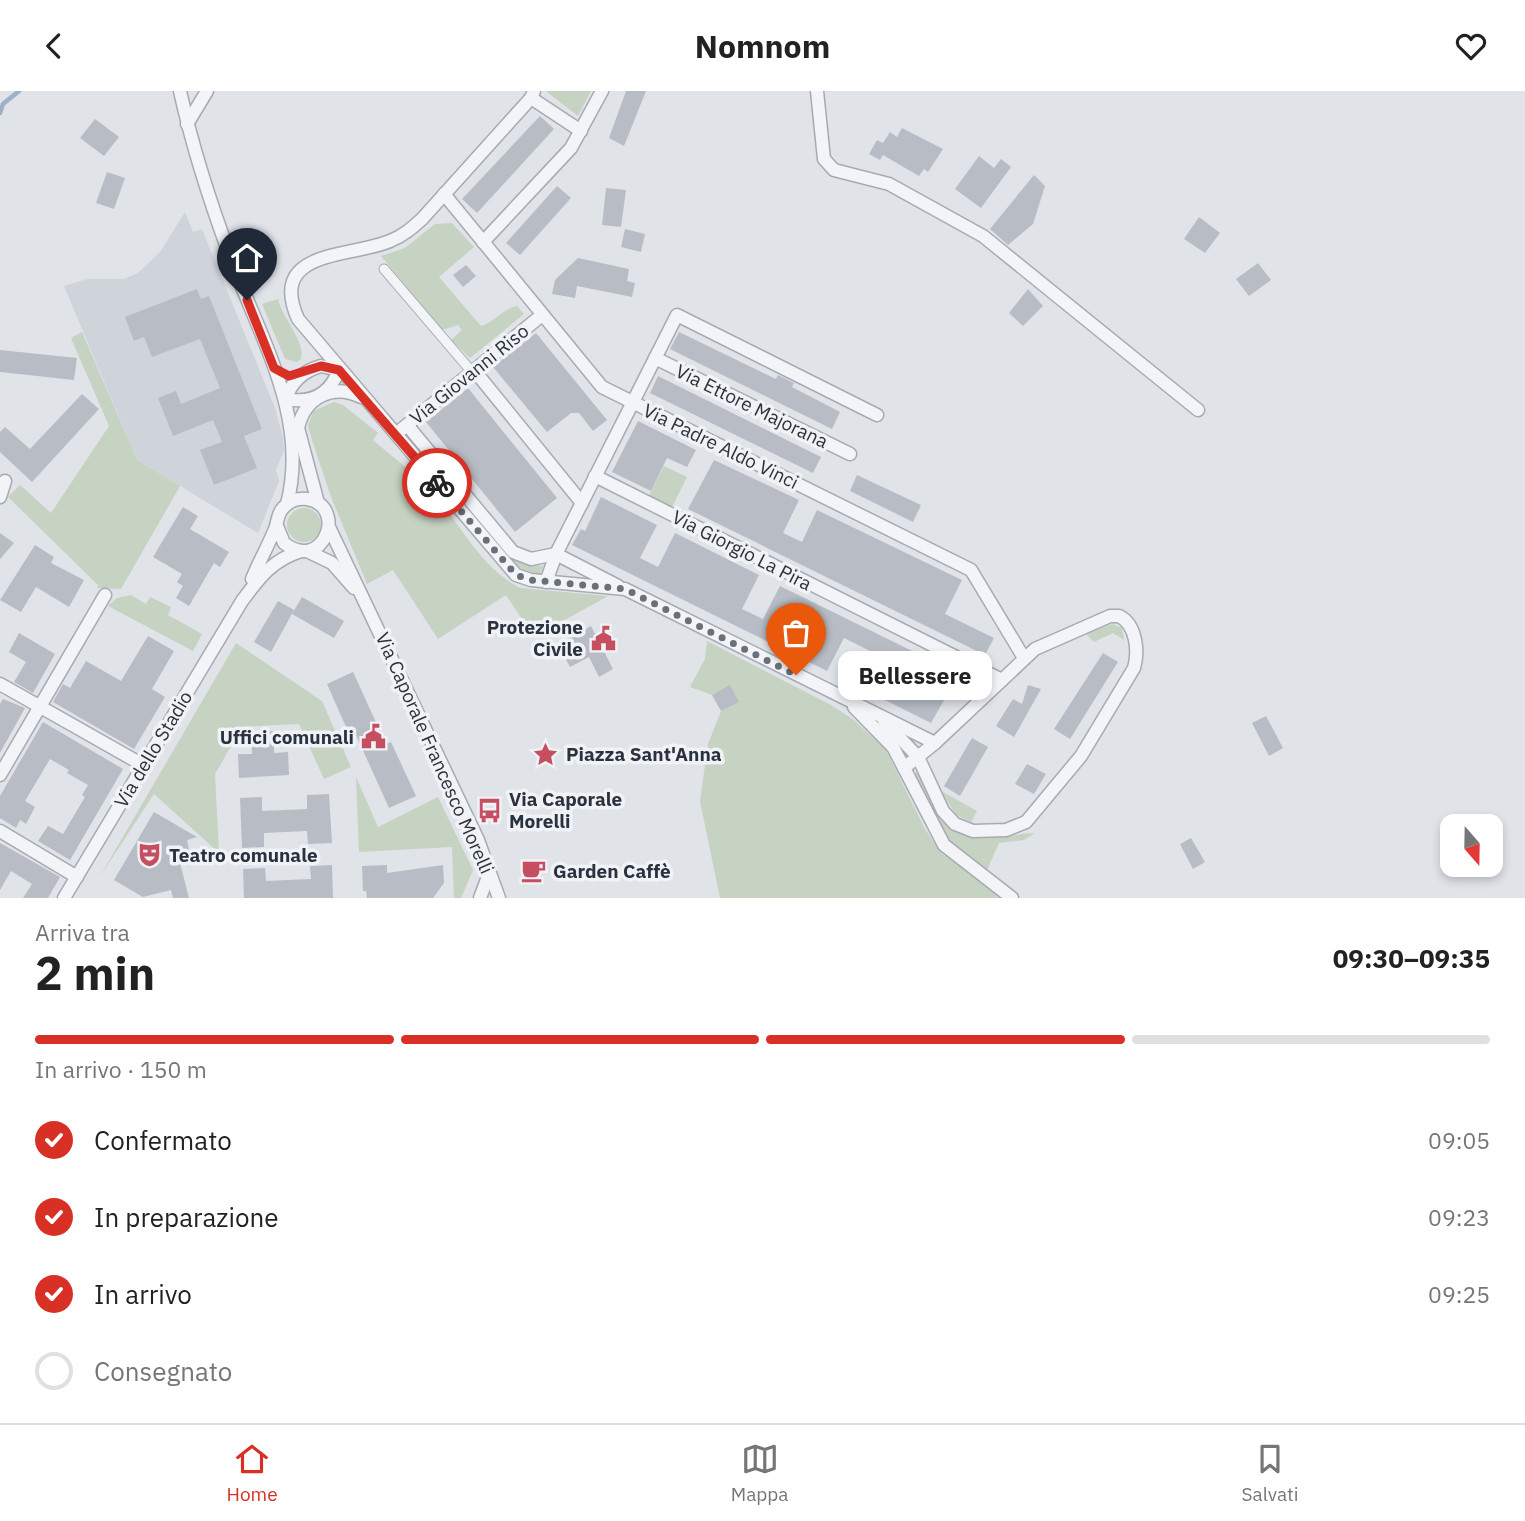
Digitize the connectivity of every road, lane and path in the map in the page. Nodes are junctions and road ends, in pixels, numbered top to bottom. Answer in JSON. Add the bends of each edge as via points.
{"nodes":[{"id":1,"x":180,"y":91,"type":"edge"},
{"id":2,"x":207,"y":91,"type":"edge"},
{"id":3,"x":602,"y":91,"type":"edge"},
{"id":4,"x":817,"y":91,"type":"edge"},
{"id":5,"x":533,"y":95,"type":"edge"},
{"id":6,"x":187,"y":124,"type":"junction"},
{"id":7,"x":581,"y":131,"type":"junction"},
{"id":8,"x":444,"y":194,"type":"junction"},
{"id":9,"x":483,"y":242,"type":"junction"},
{"id":10,"x":384,"y":269,"type":"dead end"},
{"id":11,"x":542,"y":315,"type":"junction"},
{"id":12,"x":316,"y":343,"type":"junction"},
{"id":13,"x":655,"y":358,"type":"junction"},
{"id":14,"x":274,"y":368,"type":"junction"},
{"id":15,"x":339,"y":370,"type":"junction"},
{"id":16,"x":473,"y":371,"type":"junction"},
{"id":17,"x":305,"y":372,"type":"junction"},
{"id":18,"x":320,"y":396,"type":"junction"},
{"id":19,"x":363,"y":398,"type":"junction"},
{"id":20,"x":633,"y":402,"type":"junction"},
{"id":21,"x":287,"y":404,"type":"junction"},
{"id":22,"x":1198,"y":409,"type":"dead end"},
{"id":23,"x":877,"y":415,"type":"dead end"},
{"id":24,"x":407,"y":425,"type":"junction"},
{"id":25,"x":298,"y":428,"type":"junction"},
{"id":26,"x":397,"y":434,"type":"junction"},
{"id":27,"x":850,"y":454,"type":"dead end"},
{"id":28,"x":595,"y":477,"type":"junction"},
{"id":29,"x":5,"y":481,"type":"dead end"},
{"id":30,"x":0,"y":497,"type":"edge"},
{"id":31,"x":318,"y":503,"type":"junction"},
{"id":32,"x":582,"y":503,"type":"junction"},
{"id":33,"x":287,"y":504,"type":"junction"},
{"id":34,"x":277,"y":526,"type":"junction"},
{"id":35,"x":329,"y":527,"type":"junction"},
{"id":36,"x":304,"y":551,"type":"junction"},
{"id":37,"x":556,"y":554,"type":"junction"},
{"id":38,"x":546,"y":582,"type":"junction"},
{"id":39,"x":625,"y":589,"type":"junction"},
{"id":40,"x":105,"y":596,"type":"dead end"},
{"id":41,"x":242,"y":601,"type":"junction"},
{"id":42,"x":369,"y":608,"type":"junction"},
{"id":43,"x":1024,"y":658,"type":"junction"},
{"id":44,"x":1002,"y":680,"type":"junction"},
{"id":45,"x":0,"y":684,"type":"edge"},
{"id":46,"x":846,"y":700,"type":"junction"},
{"id":47,"x":39,"y":706,"type":"junction"},
{"id":48,"x":879,"y":716,"type":"junction"},
{"id":49,"x":935,"y":743,"type":"junction"},
{"id":50,"x":918,"y":757,"type":"junction"},
{"id":51,"x":143,"y":765,"type":"junction"},
{"id":52,"x":904,"y":768,"type":"junction"},
{"id":53,"x":0,"y":775,"type":"edge"},
{"id":54,"x":0,"y":831,"type":"edge"},
{"id":55,"x":489,"y":874,"type":"junction"},
{"id":56,"x":77,"y":877,"type":"junction"},
{"id":57,"x":64,"y":898,"type":"edge"},
{"id":58,"x":480,"y":898,"type":"edge"},
{"id":59,"x":499,"y":898,"type":"edge"},
{"id":60,"x":1012,"y":898,"type":"edge"}],
"edges":[{"from":1,"to":6,"type":"street"},
{"from":2,"to":6,"type":"street"},
{"from":3,"to":7,"type":"street"},
{"from":4,"to":22,"type":"street","via":[[824,159],[834,170],[889,184],[983,236]]},
{"from":5,"to":7,"type":"street"},
{"from":5,"to":8,"type":"street"},
{"from":6,"to":14,"type":"street","via":[[212,209]]},
{"from":7,"to":9,"type":"street"},
{"from":8,"to":9,"type":"street","name":"Via Padre Aldo Vinci"},
{"from":8,"to":12,"type":"street","via":[[402,236],[318,258],[302,267],[293,281],[290,301]]},
{"from":9,"to":11,"type":"street","name":"Via Padre Aldo Vinci"},
{"from":10,"to":16,"type":"street"},
{"from":11,"to":16,"type":"street","name":"Via Giovanni Riso"},
{"from":11,"to":20,"type":"street","name":"Via Padre Aldo Vinci","via":[[602,387]]},
{"from":12,"to":15,"type":"street"},
{"from":12,"to":17,"type":"street","via":[[316,358]]},
{"from":13,"to":20,"type":"street"},
{"from":13,"to":23,"type":"street","via":[[677,315]]},
{"from":13,"to":27,"type":"street","name":"Via Ettore Majorana"},
{"from":14,"to":17,"type":"street","via":[[289,376]]},
{"from":14,"to":21,"type":"street"},
{"from":15,"to":17,"type":"street","via":[[321,366]]},
{"from":15,"to":18,"type":"street"},
{"from":15,"to":19,"type":"street"},
{"from":16,"to":24,"type":"street","name":"Via Giovanni Riso"},
{"from":16,"to":32,"type":"street"},
{"from":17,"to":21,"type":"street","via":[[294,382]]},
{"from":18,"to":19,"type":"street","via":[[341,391]]},
{"from":18,"to":21,"type":"street"},
{"from":18,"to":25,"type":"street","via":[[304,410]]},
{"from":19,"to":26,"type":"street"},
{"from":20,"to":28,"type":"street"},
{"from":20,"to":43,"type":"street","name":"Via Padre Aldo Vinci","via":[[971,570]]},
{"from":21,"to":25,"type":"street"},
{"from":21,"to":33,"type":"street","via":[[295,456]]},
{"from":24,"to":26,"type":"street","name":"Via Giovanni Riso"},
{"from":24,"to":37,"type":"street","via":[[513,552],[531,559]]},
{"from":25,"to":31,"type":"street"},
{"from":26,"to":38,"type":"street","via":[[504,564],[516,575]]},
{"from":28,"to":32,"type":"street"},
{"from":28,"to":44,"type":"street","name":"Via Giorgio La Pira"},
{"from":29,"to":30,"type":"street"},
{"from":31,"to":33,"type":"street","via":[[302,499]]},
{"from":31,"to":35,"type":"street"},
{"from":32,"to":37,"type":"street"},
{"from":33,"to":34,"type":"street","via":[[279,513]]},
{"from":34,"to":36,"type":"street","via":[[284,543]]},
{"from":34,"to":41,"type":"street"},
{"from":35,"to":36,"type":"street","via":[[322,543]]},
{"from":35,"to":42,"type":"street"},
{"from":36,"to":41,"type":"street","via":[[285,556],[265,570]]},
{"from":36,"to":42,"type":"street","via":[[341,570]]},
{"from":37,"to":38,"type":"street"},
{"from":37,"to":39,"type":"street"},
{"from":38,"to":39,"type":"street"},
{"from":39,"to":46,"type":"street"},
{"from":40,"to":47,"type":"street"},
{"from":41,"to":51,"type":"street","name":"Via dello Stadio"},
{"from":42,"to":55,"type":"street","name":"Via Caporale Francesco Morelli","via":[[478,840]]},
{"from":43,"to":44,"type":"street"},
{"from":43,"to":50,"type":"street","via":[[1050,641],[1119,615],[1131,627],[1137,659],[1081,756],[1026,822],[1006,830],[955,824],[943,811]]},
{"from":44,"to":49,"type":"street"},
{"from":45,"to":47,"type":"street"},
{"from":46,"to":48,"type":"street"},
{"from":46,"to":52,"type":"street","via":[[893,747]]},
{"from":47,"to":51,"type":"street"},
{"from":47,"to":53,"type":"street"},
{"from":48,"to":49,"type":"street"},
{"from":48,"to":50,"type":"street"},
{"from":49,"to":50,"type":"street"},
{"from":50,"to":52,"type":"street"},
{"from":51,"to":56,"type":"street","name":"Via dello Stadio"},
{"from":52,"to":60,"type":"street","via":[[944,845]]},
{"from":54,"to":56,"type":"street"},
{"from":55,"to":58,"type":"street"},
{"from":55,"to":59,"type":"street","name":"Via Caporale Francesco Morelli"},
{"from":56,"to":57,"type":"street","name":"Via dello Stadio"}]}
